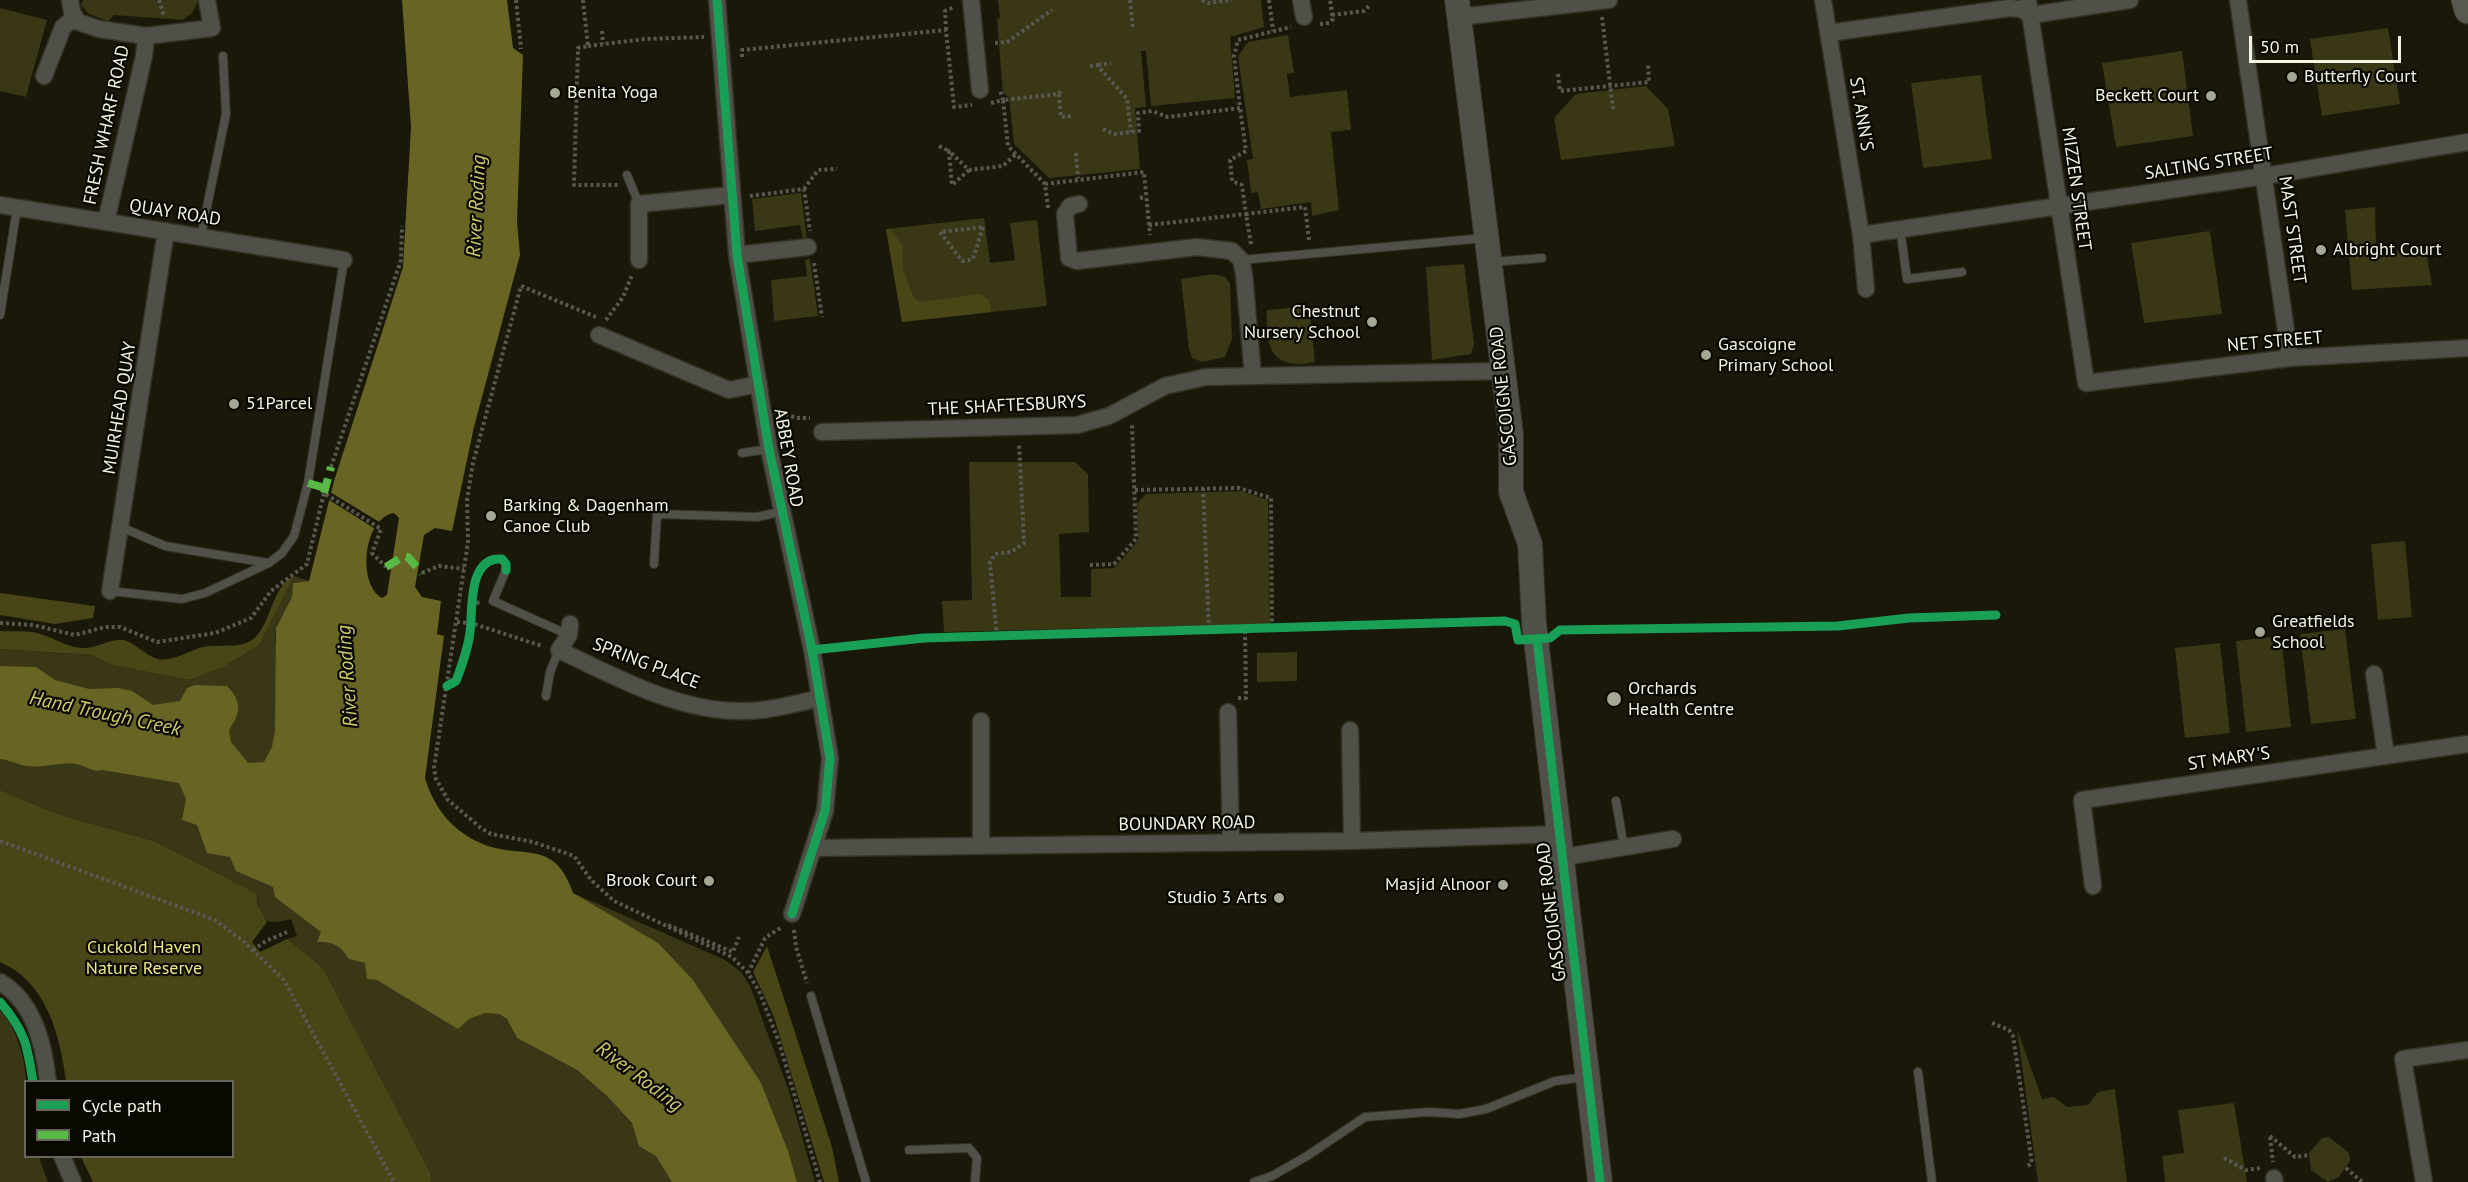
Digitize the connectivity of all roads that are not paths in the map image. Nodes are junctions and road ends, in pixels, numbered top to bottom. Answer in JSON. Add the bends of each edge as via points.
{"nodes":[{"id":1,"x":70,"y":0,"type":"edge"},
{"id":2,"x":207,"y":0,"type":"edge"},
{"id":3,"x":717,"y":0,"type":"edge"},
{"id":4,"x":971,"y":0,"type":"edge"},
{"id":5,"x":1301,"y":0,"type":"edge"},
{"id":6,"x":1605,"y":0,"type":"edge"},
{"id":7,"x":1823,"y":0,"type":"edge"},
{"id":8,"x":2130,"y":0,"type":"edge"},
{"id":9,"x":2238,"y":0,"type":"edge"},
{"id":10,"x":2465,"y":0,"type":"edge"},
{"id":11,"x":1567,"y":2,"type":"edge"},
{"id":12,"x":2030,"y":7,"type":"edge"},
{"id":13,"x":1458,"y":8,"type":"edge"},
{"id":14,"x":2468,"y":10,"type":"edge"},
{"id":15,"x":75,"y":17,"type":"junction"},
{"id":16,"x":1304,"y":21,"type":"road end"},
{"id":17,"x":1828,"y":33,"type":"junction"},
{"id":18,"x":146,"y":36,"type":"junction"},
{"id":19,"x":223,"y":56,"type":"dead end"},
{"id":20,"x":44,"y":76,"type":"dead end"},
{"id":21,"x":980,"y":90,"type":"dead end"},
{"id":22,"x":2468,"y":142,"type":"edge"},
{"id":23,"x":627,"y":175,"type":"dead end"},
{"id":24,"x":2265,"y":176,"type":"junction"},
{"id":25,"x":740,"y":196,"type":"junction"},
{"id":26,"x":639,"y":204,"type":"junction"},
{"id":27,"x":1079,"y":204,"type":"dead end"},
{"id":28,"x":0,"y":205,"type":"edge"},
{"id":29,"x":2059,"y":206,"type":"junction"},
{"id":30,"x":17,"y":208,"type":"junction"},
{"id":31,"x":106,"y":222,"type":"junction"},
{"id":32,"x":1900,"y":228,"type":"junction"},
{"id":33,"x":166,"y":231,"type":"junction"},
{"id":34,"x":1861,"y":235,"type":"junction"},
{"id":35,"x":201,"y":236,"type":"junction"},
{"id":36,"x":1485,"y":238,"type":"junction"},
{"id":37,"x":808,"y":247,"type":"dead end"},
{"id":38,"x":737,"y":255,"type":"junction"},
{"id":39,"x":1542,"y":258,"type":"dead end"},
{"id":40,"x":1247,"y":259,"type":"junction"},
{"id":41,"x":344,"y":260,"type":"joint"},
{"id":42,"x":639,"y":260,"type":"dead end"},
{"id":43,"x":1489,"y":262,"type":"junction"},
{"id":44,"x":1962,"y":272,"type":"dead end"},
{"id":45,"x":1866,"y":289,"type":"dead end"},
{"id":46,"x":0,"y":315,"type":"edge"},
{"id":47,"x":599,"y":334,"type":"dead end"},
{"id":48,"x":2468,"y":348,"type":"edge"},
{"id":49,"x":2290,"y":358,"type":"junction"},
{"id":50,"x":1503,"y":371,"type":"junction"},
{"id":51,"x":1253,"y":376,"type":"junction"},
{"id":52,"x":2086,"y":383,"type":"joint"},
{"id":53,"x":759,"y":384,"type":"junction"},
{"id":54,"x":820,"y":425,"type":"road end"},
{"id":55,"x":769,"y":449,"type":"junction"},
{"id":56,"x":742,"y":453,"type":"dead end"},
{"id":57,"x":780,"y":512,"type":"junction"},
{"id":58,"x":121,"y":527,"type":"junction"},
{"id":59,"x":269,"y":563,"type":"junction"},
{"id":60,"x":654,"y":564,"type":"dead end"},
{"id":61,"x":506,"y":570,"type":"dead end"},
{"id":62,"x":111,"y":591,"type":"joint"},
{"id":63,"x":569,"y":630,"type":"joint"},
{"id":64,"x":559,"y":650,"type":"junction"},
{"id":65,"x":2374,"y":674,"type":"dead end"},
{"id":66,"x":546,"y":696,"type":"dead end"},
{"id":67,"x":820,"y":698,"type":"junction"},
{"id":68,"x":1228,"y":712,"type":"road end"},
{"id":69,"x":981,"y":721,"type":"dead end"},
{"id":70,"x":1350,"y":730,"type":"dead end"},
{"id":71,"x":2468,"y":744,"type":"edge"},
{"id":72,"x":2386,"y":756,"type":"junction"},
{"id":73,"x":1616,"y":801,"type":"dead end"},
{"id":74,"x":1673,"y":839,"type":"dead end"},
{"id":75,"x":1352,"y":841,"type":"junction"},
{"id":76,"x":1231,"y":843,"type":"junction"},
{"id":77,"x":1562,"y":845,"type":"junction"},
{"id":78,"x":981,"y":846,"type":"junction"},
{"id":79,"x":1624,"y":847,"type":"junction"},
{"id":80,"x":815,"y":848,"type":"junction"},
{"id":81,"x":2093,"y":886,"type":"dead end"},
{"id":82,"x":792,"y":914,"type":"road end"},
{"id":83,"x":0,"y":982,"type":"edge"},
{"id":84,"x":811,"y":996,"type":"road end"},
{"id":85,"x":2468,"y":1050,"type":"edge"},
{"id":86,"x":1918,"y":1072,"type":"dead end"},
{"id":87,"x":1587,"y":1077,"type":"junction"},
{"id":88,"x":48,"y":1080,"type":"edge"},
{"id":89,"x":909,"y":1150,"type":"dead end"},
{"id":90,"x":63,"y":1158,"type":"edge"},
{"id":91,"x":73,"y":1182,"type":"edge"},
{"id":92,"x":866,"y":1182,"type":"edge"},
{"id":93,"x":975,"y":1182,"type":"edge"},
{"id":94,"x":1254,"y":1182,"type":"edge"},
{"id":95,"x":1600,"y":1182,"type":"edge"},
{"id":96,"x":1932,"y":1182,"type":"edge"},
{"id":97,"x":2424,"y":1182,"type":"edge"}],
"edges":[{"from":1,"to":15,"type":"street"},
{"from":2,"to":18,"type":"street","name":"FRESH WHARF ROAD","via":[[212,28]]},
{"from":3,"to":25,"type":"street","name":"ABBEY ROAD"},
{"from":4,"to":21,"type":"street"},
{"from":5,"to":16,"type":"street"},
{"from":6,"to":11,"type":"street"},
{"from":7,"to":17,"type":"street","name":"ST. ANN'S"},
{"from":8,"to":12,"type":"street"},
{"from":9,"to":24,"type":"street","name":"MAST STREET"},
{"from":10,"to":14,"type":"main road"},
{"from":11,"to":13,"type":"street"},
{"from":12,"to":17,"type":"street"},
{"from":12,"to":29,"type":"street","name":"MIZZEN STREET"},
{"from":13,"to":36,"type":"street","name":"GASCOIGNE ROAD"},
{"from":15,"to":18,"type":"street","name":"FRESH WHARF ROAD","via":[[78,22],[99,29]]},
{"from":15,"to":20,"type":"street","via":[[63,27]]},
{"from":17,"to":34,"type":"street","name":"ST. ANN'S"},
{"from":18,"to":31,"type":"street","name":"FRESH WHARF ROAD"},
{"from":19,"to":35,"type":"lane","via":[[226,114]]},
{"from":22,"to":24,"type":"street","name":"SALTING STREET"},
{"from":23,"to":26,"type":"lane"},
{"from":24,"to":29,"type":"street","name":"SALTING STREET"},
{"from":24,"to":49,"type":"street","name":"MAST STREET"},
{"from":25,"to":26,"type":"street"},
{"from":25,"to":38,"type":"street","name":"ABBEY ROAD"},
{"from":26,"to":42,"type":"street"},
{"from":27,"to":40,"type":"street","via":[[1070,206],[1065,214],[1069,258],[1077,261],[1197,247],[1232,251]]},
{"from":28,"to":30,"type":"street","name":"QUAY ROAD"},
{"from":29,"to":32,"type":"street","name":"SALTING STREET"},
{"from":29,"to":52,"type":"street","name":"MIZZEN STREET"},
{"from":30,"to":31,"type":"street","name":"QUAY ROAD"},
{"from":30,"to":46,"type":"lane"},
{"from":31,"to":33,"type":"street","name":"QUAY ROAD"},
{"from":32,"to":34,"type":"street"},
{"from":32,"to":44,"type":"lane","via":[[1907,279]]},
{"from":33,"to":35,"type":"street","name":"QUAY ROAD"},
{"from":33,"to":58,"type":"street","name":"MUIRHEAD QUAY"},
{"from":34,"to":45,"type":"street","name":"ST. ANN'S"},
{"from":35,"to":41,"type":"street","name":"QUAY ROAD"},
{"from":36,"to":40,"type":"lane"},
{"from":36,"to":43,"type":"street","name":"GASCOIGNE ROAD"},
{"from":37,"to":38,"type":"street"},
{"from":38,"to":53,"type":"street","name":"ABBEY ROAD"},
{"from":39,"to":43,"type":"lane"},
{"from":40,"to":51,"type":"street"},
{"from":41,"to":59,"type":"lane","via":[[308,483],[294,536]]},
{"from":43,"to":50,"type":"street","name":"GASCOIGNE ROAD"},
{"from":47,"to":53,"type":"street","via":[[729,390]]},
{"from":48,"to":49,"type":"street","name":"NET STREET"},
{"from":49,"to":52,"type":"street","name":"NET STREET"},
{"from":50,"to":51,"type":"street","name":"THE SHAFTESBURYS"},
{"from":50,"to":77,"type":"street","name":"GASCOIGNE ROAD","via":[[1512,442],[1511,492],[1530,544],[1532,600]]},
{"from":51,"to":54,"type":"street","name":"THE SHAFTESBURYS","via":[[1181,380],[1093,422],[1019,427]]},
{"from":53,"to":55,"type":"street","name":"ABBEY ROAD","via":[[770,411]]},
{"from":55,"to":56,"type":"lane"},
{"from":55,"to":57,"type":"street","name":"ABBEY ROAD"},
{"from":57,"to":60,"type":"lane","via":[[757,518],[657,514]]},
{"from":57,"to":67,"type":"street","name":"ABBEY ROAD"},
{"from":58,"to":59,"type":"lane","via":[[165,546]]},
{"from":58,"to":62,"type":"street","name":"MUIRHEAD QUAY"},
{"from":59,"to":62,"type":"lane","via":[[205,594],[182,599]]},
{"from":61,"to":63,"type":"lane","via":[[493,601]]},
{"from":63,"to":64,"type":"street","name":"SPRING PLACE"},
{"from":64,"to":66,"type":"lane"},
{"from":64,"to":67,"type":"street","name":"SPRING PLACE","via":[[619,679],[713,709],[743,711]]},
{"from":65,"to":72,"type":"street"},
{"from":67,"to":80,"type":"street","name":"ABBEY ROAD","via":[[830,758],[825,811]]},
{"from":68,"to":76,"type":"street"},
{"from":69,"to":78,"type":"street"},
{"from":70,"to":75,"type":"street"},
{"from":71,"to":72,"type":"street","name":"ST MARY'S"},
{"from":72,"to":81,"type":"street","name":"ST MARY'S","via":[[2082,800]]},
{"from":73,"to":79,"type":"lane"},
{"from":74,"to":79,"type":"street","name":"BOUNDARY ROAD"},
{"from":75,"to":76,"type":"street","name":"BOUNDARY ROAD"},
{"from":75,"to":77,"type":"street","name":"BOUNDARY ROAD"},
{"from":76,"to":78,"type":"street","name":"BOUNDARY ROAD"},
{"from":77,"to":79,"type":"street","name":"BOUNDARY ROAD"},
{"from":77,"to":87,"type":"street","name":"GASCOIGNE ROAD"},
{"from":78,"to":80,"type":"street","name":"BOUNDARY ROAD"},
{"from":80,"to":82,"type":"street","name":"ABBEY ROAD"},
{"from":83,"to":88,"type":"street","via":[[24,1004],[38,1030]]},
{"from":84,"to":92,"type":"lane"},
{"from":85,"to":97,"type":"street","via":[[2403,1059]]},
{"from":86,"to":96,"type":"lane"},
{"from":87,"to":94,"type":"lane","via":[[1555,1081],[1486,1109],[1459,1114],[1365,1117],[1307,1156]]},
{"from":87,"to":95,"type":"street","name":"GASCOIGNE ROAD"},
{"from":89,"to":93,"type":"lane","via":[[969,1148],[977,1158]]},
{"from":90,"to":91,"type":"street"}]}
